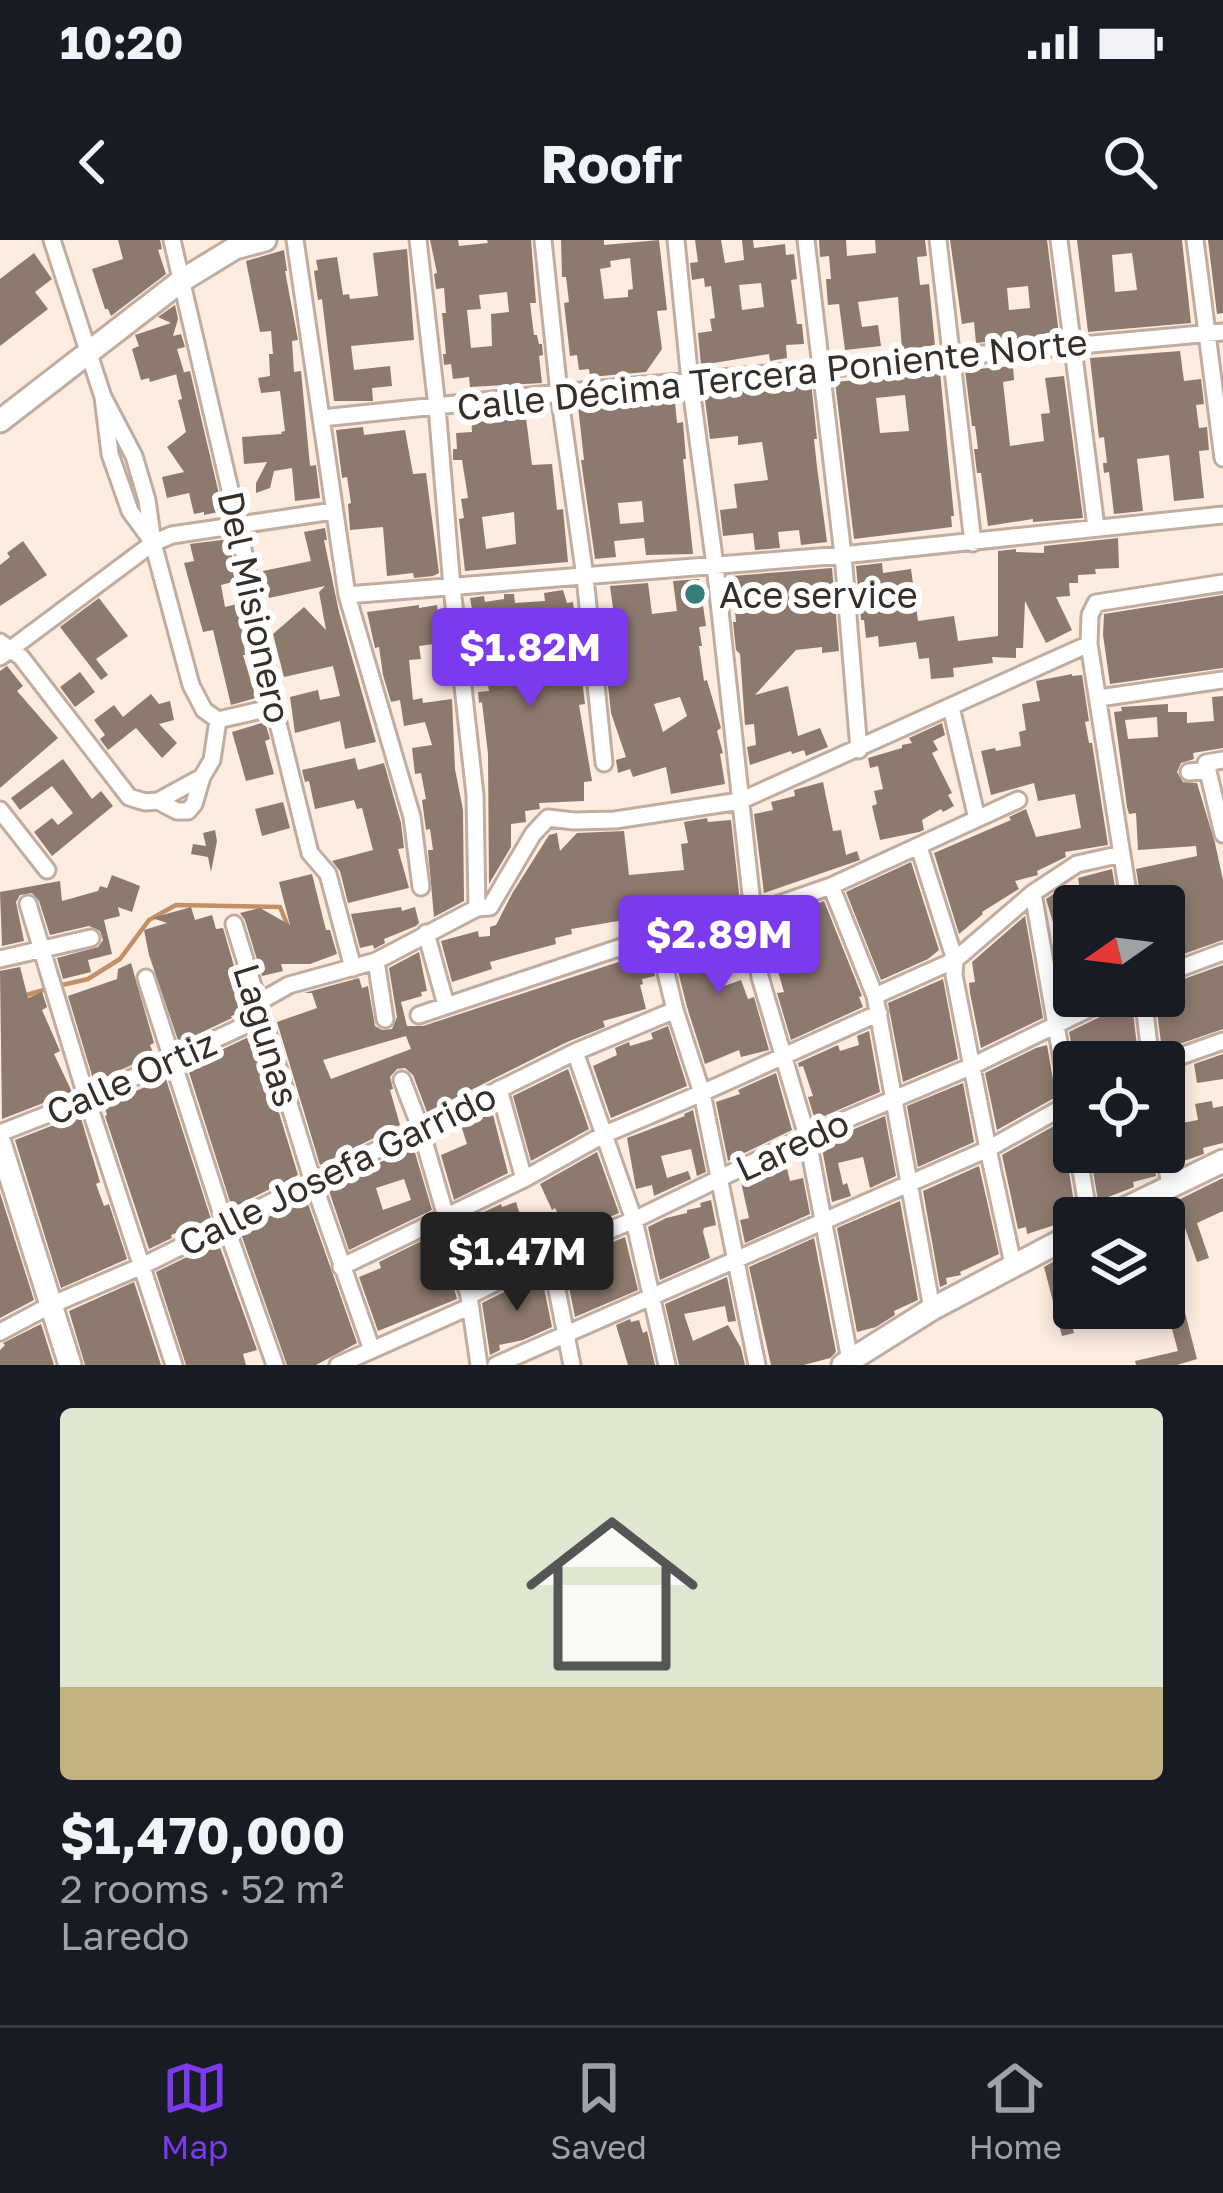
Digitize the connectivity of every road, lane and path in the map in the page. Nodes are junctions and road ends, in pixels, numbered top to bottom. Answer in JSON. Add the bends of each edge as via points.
{"nodes":[{"id":1,"x":52,"y":240,"type":"edge"},
{"id":2,"x":172,"y":240,"type":"edge"},
{"id":3,"x":265,"y":240,"type":"edge"},
{"id":4,"x":296,"y":240,"type":"edge"},
{"id":5,"x":418,"y":240,"type":"edge"},
{"id":6,"x":543,"y":240,"type":"edge"},
{"id":7,"x":676,"y":240,"type":"edge"},
{"id":8,"x":806,"y":240,"type":"edge"},
{"id":9,"x":938,"y":240,"type":"edge"},
{"id":10,"x":1059,"y":240,"type":"edge"},
{"id":11,"x":1195,"y":240,"type":"edge"},
{"id":12,"x":182,"y":280,"type":"junction"},
{"id":13,"x":1215,"y":333,"type":"edge"},
{"id":14,"x":1073,"y":344,"type":"junction"},
{"id":15,"x":89,"y":351,"type":"junction"},
{"id":16,"x":952,"y":357,"type":"junction"},
{"id":17,"x":822,"y":370,"type":"junction"},
{"id":18,"x":690,"y":381,"type":"junction"},
{"id":19,"x":559,"y":393,"type":"junction"},
{"id":20,"x":437,"y":407,"type":"junction"},
{"id":21,"x":322,"y":418,"type":"junction"},
{"id":22,"x":0,"y":422,"type":"edge"},
{"id":23,"x":1223,"y":458,"type":"edge"},
{"id":24,"x":333,"y":511,"type":"junction"},
{"id":25,"x":1223,"y":515,"type":"edge"},
{"id":26,"x":238,"y":524,"type":"junction"},
{"id":27,"x":1096,"y":527,"type":"junction"},
{"id":28,"x":153,"y":543,"type":"junction"},
{"id":29,"x":973,"y":543,"type":"junction"},
{"id":30,"x":843,"y":555,"type":"junction"},
{"id":31,"x":715,"y":565,"type":"junction"},
{"id":32,"x":585,"y":577,"type":"junction"},
{"id":33,"x":1223,"y":583,"type":"edge"},
{"id":34,"x":452,"y":587,"type":"junction"},
{"id":35,"x":347,"y":595,"type":"junction"},
{"id":36,"x":1089,"y":644,"type":"junction"},
{"id":37,"x":3,"y":650,"type":"edge"},
{"id":38,"x":1223,"y":680,"type":"edge"},
{"id":39,"x":1099,"y":698,"type":"junction"},
{"id":40,"x":951,"y":706,"type":"junction"},
{"id":41,"x":274,"y":707,"type":"junction"},
{"id":42,"x":218,"y":720,"type":"junction"},
{"id":43,"x":859,"y":750,"type":"junction"},
{"id":44,"x":604,"y":763,"type":"dead end"},
{"id":45,"x":1215,"y":765,"type":"edge"},
{"id":46,"x":1189,"y":772,"type":"dead end"},
{"id":47,"x":1018,"y":800,"type":"dead end"},
{"id":48,"x":740,"y":801,"type":"junction"},
{"id":49,"x":0,"y":810,"type":"edge"},
{"id":50,"x":977,"y":819,"type":"junction"},
{"id":51,"x":1223,"y":834,"type":"edge"},
{"id":52,"x":919,"y":847,"type":"junction"},
{"id":53,"x":1122,"y":854,"type":"junction"},
{"id":54,"x":47,"y":870,"type":"dead end"},
{"id":55,"x":1127,"y":885,"type":"edge"},
{"id":56,"x":831,"y":886,"type":"junction"},
{"id":57,"x":422,"y":887,"type":"dead end"},
{"id":58,"x":1033,"y":893,"type":"junction"},
{"id":59,"x":28,"y":904,"type":"dead end"},
{"id":60,"x":477,"y":908,"type":"junction"},
{"id":61,"x":753,"y":913,"type":"junction"},
{"id":62,"x":234,"y":924,"type":"dead end"},
{"id":63,"x":426,"y":932,"type":"junction"},
{"id":64,"x":657,"y":935,"type":"junction"},
{"id":65,"x":91,"y":938,"type":"dead end"},
{"id":66,"x":42,"y":950,"type":"junction"},
{"id":67,"x":1223,"y":952,"type":"edge"},
{"id":68,"x":0,"y":959,"type":"edge"},
{"id":69,"x":955,"y":960,"type":"junction"},
{"id":70,"x":376,"y":961,"type":"junction"},
{"id":71,"x":1185,"y":966,"type":"edge"},
{"id":72,"x":353,"y":968,"type":"junction"},
{"id":73,"x":146,"y":978,"type":"dead end"},
{"id":74,"x":875,"y":995,"type":"junction"},
{"id":75,"x":446,"y":1005,"type":"junction"},
{"id":76,"x":675,"y":1010,"type":"junction"},
{"id":77,"x":259,"y":1012,"type":"junction"},
{"id":78,"x":879,"y":1013,"type":"junction"},
{"id":79,"x":418,"y":1015,"type":"dead end"},
{"id":80,"x":1073,"y":1017,"type":"edge"},
{"id":81,"x":385,"y":1019,"type":"dead end"},
{"id":82,"x":1058,"y":1025,"type":"junction"},
{"id":83,"x":1061,"y":1041,"type":"edge"},
{"id":84,"x":1223,"y":1041,"type":"edge"},
{"id":85,"x":575,"y":1052,"type":"junction"},
{"id":86,"x":1185,"y":1055,"type":"edge"},
{"id":87,"x":782,"y":1056,"type":"junction"},
{"id":88,"x":172,"y":1061,"type":"junction"},
{"id":89,"x":972,"y":1066,"type":"junction"},
{"id":90,"x":402,"y":1080,"type":"dead end"},
{"id":91,"x":499,"y":1089,"type":"junction"},
{"id":92,"x":702,"y":1094,"type":"junction"},
{"id":93,"x":87,"y":1099,"type":"junction"},
{"id":94,"x":894,"y":1099,"type":"junction"},
{"id":95,"x":1053,"y":1113,"type":"edge"},
{"id":96,"x":420,"y":1126,"type":"junction"},
{"id":97,"x":0,"y":1133,"type":"edge"},
{"id":98,"x":603,"y":1135,"type":"junction"},
{"id":99,"x":807,"y":1136,"type":"junction"},
{"id":100,"x":0,"y":1143,"type":"edge"},
{"id":101,"x":988,"y":1149,"type":"junction"},
{"id":102,"x":1223,"y":1161,"type":"edge"},
{"id":103,"x":1168,"y":1173,"type":"edge"},
{"id":104,"x":720,"y":1178,"type":"junction"},
{"id":105,"x":524,"y":1179,"type":"junction"},
{"id":106,"x":313,"y":1182,"type":"junction"},
{"id":107,"x":908,"y":1184,"type":"junction"},
{"id":108,"x":1170,"y":1186,"type":"junction"},
{"id":109,"x":1148,"y":1197,"type":"edge"},
{"id":110,"x":447,"y":1216,"type":"junction"},
{"id":111,"x":634,"y":1220,"type":"junction"},
{"id":112,"x":226,"y":1224,"type":"junction"},
{"id":113,"x":823,"y":1224,"type":"junction"},
{"id":114,"x":1053,"y":1244,"type":"edge"},
{"id":115,"x":550,"y":1255,"type":"junction"},
{"id":116,"x":735,"y":1259,"type":"junction"},
{"id":117,"x":1013,"y":1264,"type":"junction"},
{"id":118,"x":142,"y":1266,"type":"junction"},
{"id":119,"x":341,"y":1267,"type":"junction"},
{"id":120,"x":651,"y":1298,"type":"junction"},
{"id":121,"x":470,"y":1302,"type":"junction"},
{"id":122,"x":51,"y":1305,"type":"junction"},
{"id":123,"x":932,"y":1309,"type":"junction"},
{"id":124,"x":0,"y":1332,"type":"edge"},
{"id":125,"x":566,"y":1336,"type":"junction"},
{"id":126,"x":372,"y":1350,"type":"junction"},
{"id":127,"x":847,"y":1363,"type":"edge"},
{"id":128,"x":70,"y":1365,"type":"edge"},
{"id":129,"x":174,"y":1365,"type":"edge"},
{"id":130,"x":275,"y":1365,"type":"edge"},
{"id":131,"x":338,"y":1365,"type":"edge"},
{"id":132,"x":479,"y":1365,"type":"edge"},
{"id":133,"x":496,"y":1365,"type":"edge"},
{"id":134,"x":572,"y":1365,"type":"edge"},
{"id":135,"x":667,"y":1365,"type":"edge"},
{"id":136,"x":757,"y":1365,"type":"edge"}],
"edges":[{"from":1,"to":15,"type":"street"},
{"from":2,"to":12,"type":"street","name":"Del Misionero"},
{"from":3,"to":12,"type":"street"},
{"from":4,"to":21,"type":"street"},
{"from":5,"to":20,"type":"street"},
{"from":6,"to":19,"type":"street"},
{"from":7,"to":18,"type":"street"},
{"from":8,"to":17,"type":"street"},
{"from":9,"to":16,"type":"street"},
{"from":10,"to":14,"type":"street"},
{"from":11,"to":13,"type":"street"},
{"from":12,"to":15,"type":"street"},
{"from":12,"to":26,"type":"street","name":"Del Misionero"},
{"from":13,"to":14,"type":"street","name":"Calle Décima Tercera Poniente Norte"},
{"from":13,"to":23,"type":"street"},
{"from":14,"to":16,"type":"street","name":"Calle Décima Tercera Poniente Norte"},
{"from":14,"to":27,"type":"street"},
{"from":15,"to":22,"type":"street"},
{"from":15,"to":28,"type":"street","via":[[110,454],[130,511]]},
{"from":16,"to":17,"type":"street","name":"Calle Décima Tercera Poniente Norte"},
{"from":16,"to":29,"type":"street"},
{"from":17,"to":18,"type":"street","name":"Calle Décima Tercera Poniente Norte"},
{"from":17,"to":30,"type":"street"},
{"from":18,"to":19,"type":"street","name":"Calle Décima Tercera Poniente Norte"},
{"from":18,"to":31,"type":"street"},
{"from":19,"to":20,"type":"street","name":"Calle Décima Tercera Poniente Norte"},
{"from":19,"to":32,"type":"street"},
{"from":20,"to":21,"type":"street","name":"Calle Décima Tercera Poniente Norte"},
{"from":20,"to":34,"type":"street"},
{"from":21,"to":24,"type":"street"},
{"from":24,"to":26,"type":"street"},
{"from":24,"to":35,"type":"street"},
{"from":25,"to":27,"type":"street"},
{"from":26,"to":28,"type":"street"},
{"from":26,"to":41,"type":"street","name":"Del Misionero"},
{"from":27,"to":29,"type":"street"},
{"from":28,"to":37,"type":"street"},
{"from":28,"to":42,"type":"street","via":[[191,685]]},
{"from":29,"to":30,"type":"street"},
{"from":30,"to":31,"type":"street"},
{"from":30,"to":43,"type":"street"},
{"from":31,"to":32,"type":"street"},
{"from":31,"to":48,"type":"street"},
{"from":32,"to":34,"type":"street"},
{"from":32,"to":44,"type":"street"},
{"from":33,"to":36,"type":"street","via":[[1094,605]]},
{"from":34,"to":35,"type":"street"},
{"from":34,"to":60,"type":"street","via":[[475,795]]},
{"from":35,"to":57,"type":"street","via":[[412,817]]},
{"from":36,"to":39,"type":"street"},
{"from":36,"to":40,"type":"street"},
{"from":37,"to":42,"type":"street","via":[[21,657],[129,797],[158,801],[202,777]]},
{"from":38,"to":39,"type":"street"},
{"from":39,"to":53,"type":"street"},
{"from":40,"to":43,"type":"street"},
{"from":40,"to":50,"type":"street"},
{"from":41,"to":42,"type":"street"},
{"from":41,"to":72,"type":"street","name":"Del Misionero","via":[[310,853],[328,874]]},
{"from":43,"to":48,"type":"street"},
{"from":45,"to":46,"type":"street"},
{"from":45,"to":51,"type":"street"},
{"from":47,"to":50,"type":"street"},
{"from":48,"to":60,"type":"street","via":[[615,820],[548,818],[490,907]]},
{"from":48,"to":61,"type":"street"},
{"from":49,"to":54,"type":"street"},
{"from":50,"to":52,"type":"street"},
{"from":52,"to":56,"type":"street"},
{"from":52,"to":69,"type":"street"},
{"from":53,"to":55,"type":"street"},
{"from":53,"to":58,"type":"street","via":[[1077,863]]},
{"from":56,"to":61,"type":"street"},
{"from":56,"to":74,"type":"street"},
{"from":58,"to":69,"type":"street"},
{"from":58,"to":82,"type":"street"},
{"from":59,"to":66,"type":"street"},
{"from":60,"to":63,"type":"street","name":"Calle Ortiz"},
{"from":61,"to":64,"type":"street"},
{"from":61,"to":87,"type":"street"},
{"from":62,"to":77,"type":"street","name":"Lagunas"},
{"from":63,"to":70,"type":"street","name":"Calle Ortiz"},
{"from":63,"to":75,"type":"street"},
{"from":64,"to":75,"type":"street"},
{"from":64,"to":76,"type":"street"},
{"from":65,"to":66,"type":"street"},
{"from":66,"to":68,"type":"street"},
{"from":66,"to":93,"type":"street"},
{"from":67,"to":71,"type":"street"},
{"from":69,"to":74,"type":"street"},
{"from":69,"to":89,"type":"street"},
{"from":70,"to":72,"type":"street","name":"Calle Ortiz"},
{"from":70,"to":81,"type":"street"},
{"from":72,"to":77,"type":"street","name":"Calle Ortiz","via":[[290,986],[266,998]]},
{"from":73,"to":88,"type":"street"},
{"from":74,"to":78,"type":"street"},
{"from":75,"to":79,"type":"street"},
{"from":76,"to":85,"type":"street","name":"Calle Josefa Garrido"},
{"from":76,"to":92,"type":"street"},
{"from":77,"to":88,"type":"street","name":"Calle Ortiz"},
{"from":77,"to":106,"type":"street","name":"Lagunas"},
{"from":78,"to":87,"type":"street"},
{"from":78,"to":94,"type":"street"},
{"from":80,"to":82,"type":"street","name":"Laredo"},
{"from":82,"to":83,"type":"street"},
{"from":82,"to":89,"type":"street","name":"Laredo"},
{"from":84,"to":86,"type":"street"},
{"from":85,"to":91,"type":"street","name":"Calle Josefa Garrido"},
{"from":85,"to":98,"type":"street"},
{"from":87,"to":92,"type":"street"},
{"from":87,"to":99,"type":"street"},
{"from":88,"to":93,"type":"street","name":"Calle Ortiz"},
{"from":88,"to":112,"type":"street"},
{"from":89,"to":94,"type":"street","name":"Laredo"},
{"from":89,"to":101,"type":"street"},
{"from":90,"to":96,"type":"street"},
{"from":91,"to":96,"type":"street","name":"Calle Josefa Garrido"},
{"from":91,"to":105,"type":"street"},
{"from":92,"to":98,"type":"street"},
{"from":92,"to":104,"type":"street"},
{"from":93,"to":97,"type":"street","name":"Calle Ortiz"},
{"from":93,"to":118,"type":"street"},
{"from":94,"to":99,"type":"street","name":"Laredo"},
{"from":94,"to":107,"type":"street"},
{"from":95,"to":101,"type":"street"},
{"from":96,"to":106,"type":"street","name":"Calle Josefa Garrido"},
{"from":96,"to":110,"type":"street"},
{"from":98,"to":105,"type":"street"},
{"from":98,"to":111,"type":"street"},
{"from":99,"to":104,"type":"street","name":"Laredo"},
{"from":99,"to":113,"type":"street"},
{"from":100,"to":122,"type":"street"},
{"from":101,"to":107,"type":"street"},
{"from":101,"to":117,"type":"street"},
{"from":102,"to":108,"type":"street"},
{"from":103,"to":108,"type":"street"},
{"from":104,"to":111,"type":"street","name":"Laredo"},
{"from":104,"to":116,"type":"street"},
{"from":105,"to":110,"type":"street"},
{"from":106,"to":112,"type":"street","name":"Calle Josefa Garrido"},
{"from":106,"to":119,"type":"street","name":"Lagunas"},
{"from":107,"to":113,"type":"street"},
{"from":107,"to":123,"type":"street"},
{"from":108,"to":109,"type":"street"},
{"from":110,"to":119,"type":"street"},
{"from":110,"to":121,"type":"street"},
{"from":111,"to":115,"type":"street","name":"Laredo"},
{"from":111,"to":120,"type":"street"},
{"from":112,"to":118,"type":"street","name":"Calle Josefa Garrido"},
{"from":112,"to":130,"type":"street"},
{"from":113,"to":116,"type":"street"},
{"from":113,"to":127,"type":"street"},
{"from":114,"to":117,"type":"street"},
{"from":115,"to":121,"type":"street","name":"Laredo"},
{"from":115,"to":125,"type":"street"},
{"from":116,"to":120,"type":"street"},
{"from":116,"to":136,"type":"street"},
{"from":117,"to":123,"type":"street"},
{"from":118,"to":122,"type":"street","name":"Calle Josefa Garrido"},
{"from":118,"to":129,"type":"street"},
{"from":119,"to":126,"type":"street","name":"Lagunas"},
{"from":120,"to":125,"type":"street"},
{"from":120,"to":135,"type":"street"},
{"from":121,"to":126,"type":"street","name":"Laredo"},
{"from":121,"to":132,"type":"street"},
{"from":122,"to":124,"type":"street","name":"Calle Josefa Garrido"},
{"from":122,"to":128,"type":"street"},
{"from":123,"to":127,"type":"street"},
{"from":125,"to":133,"type":"street"},
{"from":125,"to":134,"type":"street"},
{"from":126,"to":131,"type":"street","name":"Laredo"}]}
